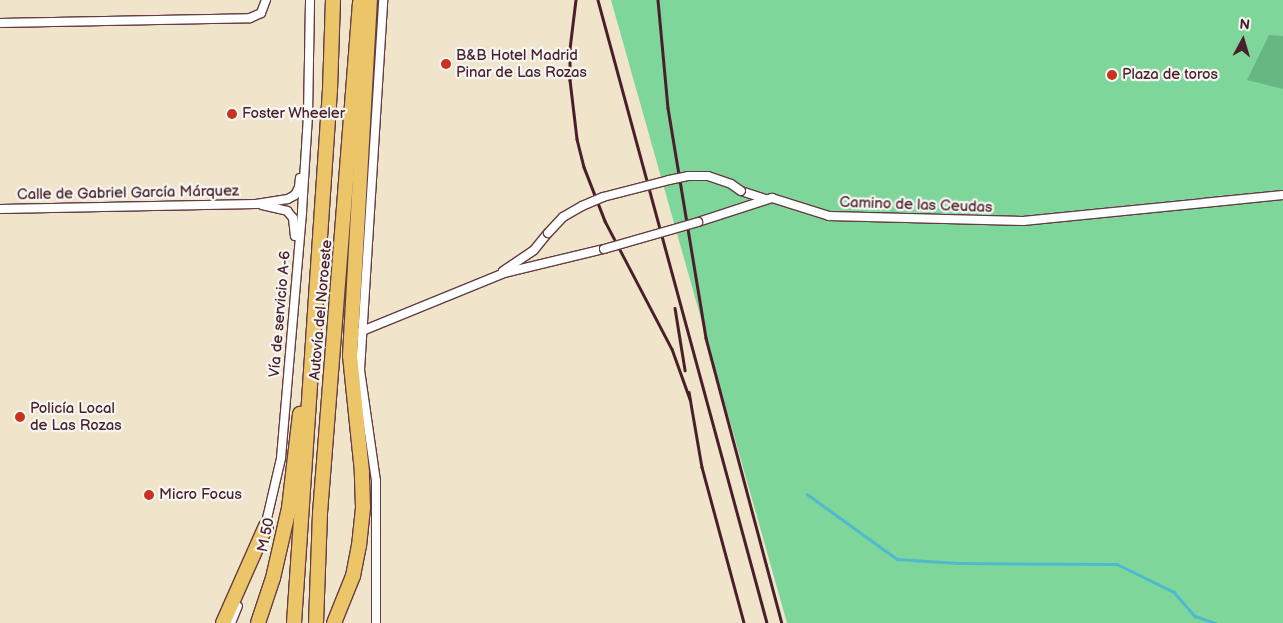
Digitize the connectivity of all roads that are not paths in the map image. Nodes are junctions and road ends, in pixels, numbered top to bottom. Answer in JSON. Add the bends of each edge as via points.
{"nodes":[{"id":1,"x":266,"y":0,"type":"edge"},
{"id":2,"x":310,"y":0,"type":"edge"},
{"id":3,"x":333,"y":0,"type":"edge"},
{"id":4,"x":361,"y":0,"type":"edge"},
{"id":5,"x":370,"y":0,"type":"edge"},
{"id":6,"x":383,"y":0,"type":"edge"},
{"id":7,"x":0,"y":23,"type":"edge"},
{"id":8,"x":308,"y":116,"type":"junction"},
{"id":9,"x":1283,"y":195,"type":"edge"},
{"id":10,"x":765,"y":200,"type":"junction"},
{"id":11,"x":256,"y":204,"type":"junction"},
{"id":12,"x":0,"y":209,"type":"edge"},
{"id":13,"x":320,"y":244,"type":"junction"},
{"id":14,"x":497,"y":275,"type":"junction"},
{"id":15,"x":362,"y":331,"type":"junction"},
{"id":16,"x":291,"y":345,"type":"junction"},
{"id":17,"x":266,"y":526,"type":"junction"},
{"id":18,"x":224,"y":623,"type":"edge"},
{"id":19,"x":231,"y":623,"type":"edge"},
{"id":20,"x":258,"y":623,"type":"edge"},
{"id":21,"x":294,"y":623,"type":"edge"},
{"id":22,"x":316,"y":623,"type":"edge"},
{"id":23,"x":334,"y":623,"type":"edge"},
{"id":24,"x":376,"y":623,"type":"edge"}],
"edges":[{"from":1,"to":7,"type":"street","via":[[257,16],[250,18]]},
{"from":2,"to":8,"type":"street","name":"Vía de servicio A-6"},
{"from":3,"to":13,"type":"highway","name":"Autovía del Noroeste"},
{"from":4,"to":22,"type":"highway","name":"Autovía del Noroeste","via":[[320,513]]},
{"from":5,"to":23,"type":"highway","via":[[350,356],[363,507],[353,576]]},
{"from":6,"to":15,"type":"street"},
{"from":8,"to":11,"type":"street","name":"Calle de Gabriel García Márquez","via":[[299,187],[295,195]]},
{"from":8,"to":16,"type":"street","name":"Vía de servicio A-6"},
{"from":9,"to":10,"type":"street","name":"Camino de las Ceudas","via":[[1023,221],[829,216],[778,199]]},
{"from":10,"to":14,"type":"street","name":"Camino de las Ceudas","bridge":true,"via":[[604,249]]},
{"from":10,"to":14,"type":"street","bridge":true,"via":[[708,176],[688,176],[603,197],[563,217],[534,250]]},
{"from":11,"to":12,"type":"street","name":"Calle de Gabriel García Márquez"},
{"from":11,"to":16,"type":"street","name":"Calle de Gabriel García Márquez","via":[[287,211],[296,228]]},
{"from":13,"to":20,"type":"highway","name":"M 50","via":[[312,263],[297,452],[278,559]]},
{"from":13,"to":21,"type":"highway","name":"Autovía del Noroeste"},
{"from":14,"to":15,"type":"street","name":"Camino de las Ceudas"},
{"from":15,"to":24,"type":"street","via":[[360,370],[376,482]]},
{"from":16,"to":17,"type":"street","name":"Vía de servicio A-6","via":[[281,458]]},
{"from":17,"to":18,"type":"highway"},
{"from":17,"to":19,"type":"street","name":"Vía de servicio A-6","via":[[258,556]]}]}
